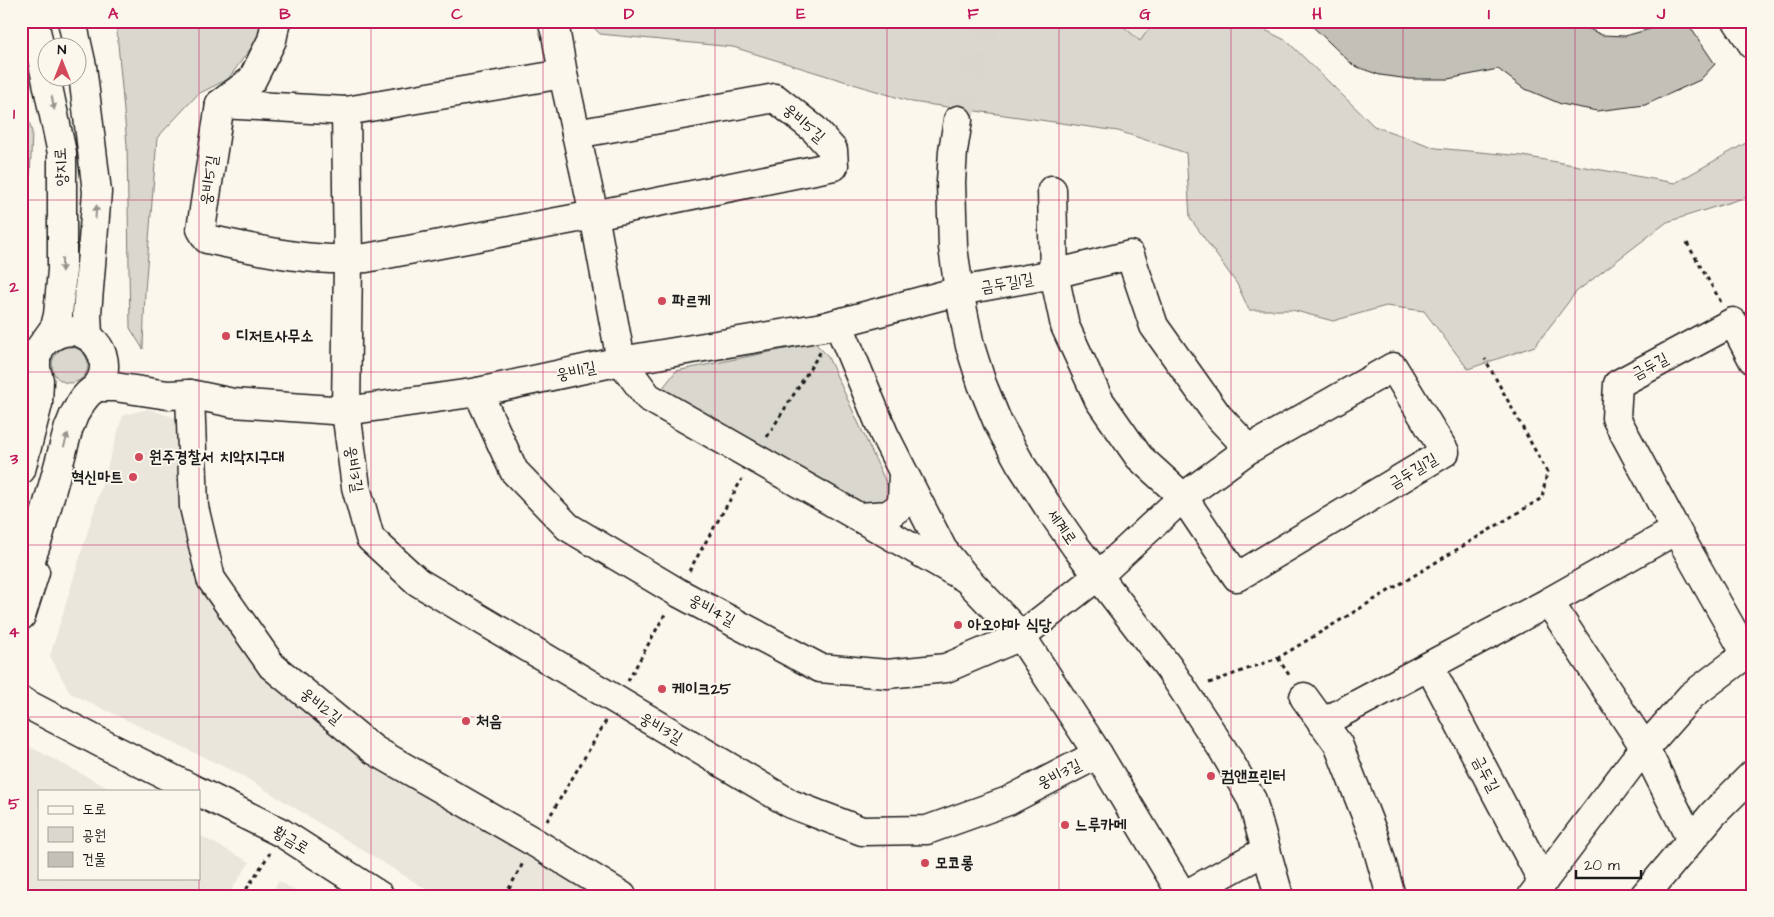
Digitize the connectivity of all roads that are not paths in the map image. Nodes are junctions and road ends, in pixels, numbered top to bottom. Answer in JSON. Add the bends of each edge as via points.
{"nodes":[{"id":1,"x":34,"y":21,"type":"edge"},
{"id":2,"x":72,"y":21,"type":"edge"},
{"id":3,"x":276,"y":21,"type":"edge"},
{"id":4,"x":552,"y":21,"type":"edge"},
{"id":5,"x":1737,"y":21,"type":"edge"},
{"id":6,"x":1752,"y":44,"type":"edge"},
{"id":7,"x":563,"y":74,"type":"junction"},
{"id":8,"x":220,"y":104,"type":"junction"},
{"id":9,"x":346,"y":111,"type":"junction"},
{"id":10,"x":958,"y":120,"type":"tunnel mouth"},
{"id":11,"x":576,"y":134,"type":"junction"},
{"id":12,"x":1052,"y":190,"type":"dead end"},
{"id":13,"x":594,"y":215,"type":"junction"},
{"id":14,"x":348,"y":260,"type":"junction"},
{"id":15,"x":1054,"y":274,"type":"junction"},
{"id":16,"x":959,"y":292,"type":"junction"},
{"id":17,"x":838,"y":323,"type":"junction"},
{"id":18,"x":88,"y":324,"type":"junction"},
{"id":19,"x":47,"y":340,"type":"junction"},
{"id":20,"x":1753,"y":360,"type":"edge"},
{"id":21,"x":621,"y":361,"type":"junction"},
{"id":22,"x":91,"y":390,"type":"junction"},
{"id":23,"x":38,"y":392,"type":"junction"},
{"id":24,"x":478,"y":392,"type":"junction"},
{"id":25,"x":190,"y":394,"type":"junction"},
{"id":26,"x":346,"y":411,"type":"junction"},
{"id":27,"x":1249,"y":449,"type":"junction"},
{"id":28,"x":21,"y":470,"type":"edge"},
{"id":29,"x":902,"y":470,"type":"junction"},
{"id":30,"x":54,"y":479,"type":"junction"},
{"id":31,"x":1183,"y":497,"type":"junction"},
{"id":32,"x":859,"y":517,"type":"junction"},
{"id":33,"x":1676,"y":530,"type":"junction"},
{"id":34,"x":1098,"y":576,"type":"junction"},
{"id":35,"x":967,"y":580,"type":"junction"},
{"id":36,"x":21,"y":588,"type":"edge"},
{"id":37,"x":1549,"y":602,"type":"junction"},
{"id":38,"x":21,"y":616,"type":"edge"},
{"id":39,"x":1021,"y":636,"type":"junction"},
{"id":40,"x":1750,"y":651,"type":"edge"},
{"id":41,"x":1429,"y":666,"type":"junction"},
{"id":42,"x":1304,"y":697,"type":"dead end"},
{"id":43,"x":21,"y":700,"type":"edge"},
{"id":44,"x":1322,"y":723,"type":"junction"},
{"id":45,"x":1645,"y":748,"type":"junction"},
{"id":46,"x":1098,"y":754,"type":"junction"},
{"id":47,"x":1753,"y":774,"type":"edge"},
{"id":48,"x":196,"y":790,"type":"edge"},
{"id":49,"x":200,"y":792,"type":"edge"},
{"id":50,"x":1691,"y":840,"type":"junction"},
{"id":51,"x":1265,"y":851,"type":"junction"},
{"id":52,"x":1538,"y":889,"type":"edge"},
{"id":53,"x":380,"y":896,"type":"edge"},
{"id":54,"x":622,"y":896,"type":"edge"},
{"id":55,"x":1183,"y":896,"type":"edge"},
{"id":56,"x":1279,"y":896,"type":"edge"},
{"id":57,"x":1391,"y":896,"type":"edge"},
{"id":58,"x":1644,"y":896,"type":"edge"}],
"edges":[{"from":1,"to":19,"type":"street","name":"양지로","one_way":true,"via":[[62,153],[62,270],[58,315]]},
{"from":18,"to":2,"type":"street","name":"양지로","one_way":true,"via":[[97,192],[82,66]]},
{"from":3,"to":8,"type":"street","via":[[272,40],[252,80]]},
{"from":4,"to":7,"type":"street"},
{"from":5,"to":6,"type":"street"},
{"from":7,"to":9,"type":"street"},
{"from":7,"to":11,"type":"street"},
{"from":8,"to":9,"type":"street"},
{"from":8,"to":14,"type":"street","name":"웅비5길","via":[[201,229],[207,239],[286,255]]},
{"from":9,"to":14,"type":"street"},
{"from":10,"to":16,"type":"street","name":"세계로","via":[[951,182],[953,247]]},
{"from":11,"to":13,"type":"street"},
{"from":11,"to":13,"type":"street","name":"웅비5길","via":[[774,98],[814,129],[833,150],[834,166]]},
{"from":12,"to":15,"type":"street"},
{"from":13,"to":14,"type":"street","name":"웅비5길"},
{"from":13,"to":21,"type":"street"},
{"from":14,"to":26,"type":"street"},
{"from":15,"to":16,"type":"street","name":"금두길1길"},
{"from":15,"to":27,"type":"street","name":"금두길1길","via":[[1130,255],[1154,326],[1218,416]]},
{"from":15,"to":31,"type":"street","name":"금두길1길","via":[[1065,326],[1099,400],[1139,457]]},
{"from":16,"to":17,"type":"street","name":"웅비1길"},
{"from":16,"to":34,"type":"street","name":"세계로","via":[[970,346],[998,423],[1047,506]]},
{"from":17,"to":21,"type":"street","name":"웅비1길"},
{"from":17,"to":29,"type":"street"},
{"from":18,"to":19,"type":"street","via":[[78,331],[56,334]]},
{"from":18,"to":22,"type":"street","via":[[100,349]]},
{"from":19,"to":23,"type":"street","name":"양지로","via":[[36,358]]},
{"from":20,"to":33,"type":"street","name":"금두길","via":[[1733,322],[1618,384],[1616,418]]},
{"from":21,"to":24,"type":"street","name":"웅비1길"},
{"from":21,"to":32,"type":"street","via":[[648,397]]},
{"from":22,"to":23,"type":"street","name":"웅비1길","via":[[77,399],[65,399],[45,389]]},
{"from":22,"to":25,"type":"street","name":"웅비1길","via":[[115,386],[168,395]]},
{"from":30,"to":22,"type":"street","one_way":true},
{"from":23,"to":28,"type":"street"},
{"from":24,"to":26,"type":"street","name":"웅비1길"},
{"from":24,"to":39,"type":"street","name":"웅비4길","via":[[514,471],[568,527],[677,592],[820,668],[887,674],[946,668]]},
{"from":25,"to":26,"type":"street","name":"웅비1길","via":[[233,403]]},
{"from":25,"to":54,"type":"street","name":"웅비2길","via":[[194,506],[211,580],[272,666],[374,750]]},
{"from":26,"to":46,"type":"street","name":"웅비3길","via":[[356,487],[370,538],[418,582],[791,804],[862,832],[927,830],[1008,801]]},
{"from":27,"to":31,"type":"street","name":"금두길1길"},
{"from":27,"to":31,"type":"street","name":"금두길1길","via":[[1392,367],[1445,452],[1237,577]]},
{"from":29,"to":32,"type":"street","via":[[902,505],[888,515]]},
{"from":29,"to":35,"type":"street","via":[[943,550]]},
{"from":30,"to":36,"type":"street"},
{"from":30,"to":38,"type":"street","via":[[50,525]]},
{"from":31,"to":34,"type":"street","name":"금두길1길"},
{"from":32,"to":35,"type":"street"},
{"from":33,"to":37,"type":"street"},
{"from":33,"to":40,"type":"street","name":"금두길"},
{"from":34,"to":39,"type":"street","name":"웅비4길"},
{"from":34,"to":51,"type":"street","name":"세계로","via":[[1169,668],[1222,750],[1252,800]]},
{"from":35,"to":39,"type":"street"},
{"from":37,"to":41,"type":"street"},
{"from":37,"to":45,"type":"street"},
{"from":39,"to":46,"type":"street"},
{"from":40,"to":45,"type":"street","name":"금두길","via":[[1691,696]]},
{"from":41,"to":44,"type":"street"},
{"from":41,"to":52,"type":"street","name":"금두길"},
{"from":42,"to":44,"type":"street"},
{"from":43,"to":48,"type":"street","name":"황금로"},
{"from":44,"to":57,"type":"street","via":[[1338,744],[1374,836]]},
{"from":45,"to":50,"type":"street"},
{"from":45,"to":52,"type":"street","name":"금두길"},
{"from":46,"to":55,"type":"street"},
{"from":47,"to":50,"type":"street"},
{"from":49,"to":53,"type":"street","name":"황금로","via":[[282,833]]},
{"from":50,"to":58,"type":"street"},
{"from":51,"to":55,"type":"street"},
{"from":51,"to":56,"type":"street","name":"세계로"}]}
